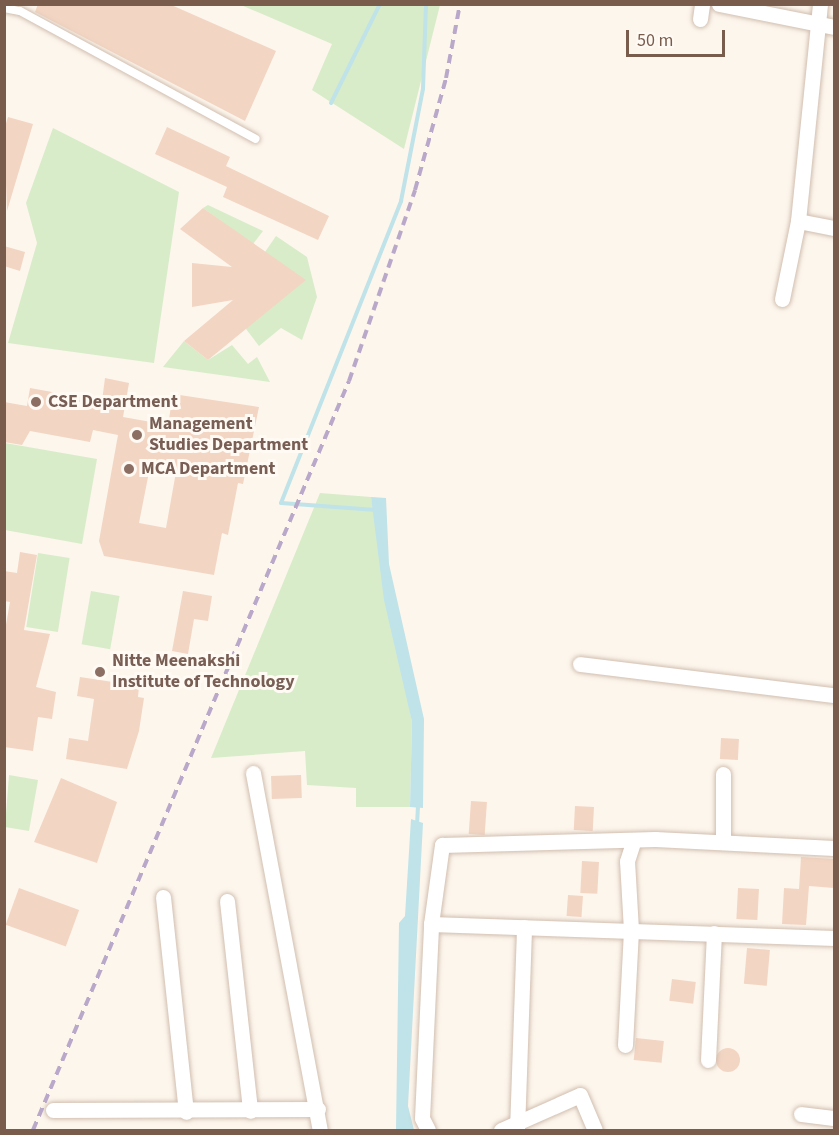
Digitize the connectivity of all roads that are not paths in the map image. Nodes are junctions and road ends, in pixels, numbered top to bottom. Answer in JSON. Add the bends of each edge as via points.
{"nodes":[{"id":1,"x":720,"y":4,"type":"edge"},
{"id":2,"x":820,"y":4,"type":"edge"},
{"id":3,"x":4,"y":8,"type":"edge"},
{"id":4,"x":21,"y":8,"type":"edge"},
{"id":5,"x":818,"y":24,"type":"junction"},
{"id":6,"x":834,"y":27,"type":"edge"},
{"id":7,"x":256,"y":139,"type":"dead end"},
{"id":8,"x":798,"y":221,"type":"junction"},
{"id":9,"x":834,"y":228,"type":"edge"},
{"id":10,"x":782,"y":299,"type":"dead end"},
{"id":11,"x":580,"y":664,"type":"dead end"},
{"id":12,"x":834,"y":695,"type":"edge"},
{"id":13,"x":253,"y":772,"type":"dead end"},
{"id":14,"x":723,"y":774,"type":"dead end"},
{"id":15,"x":633,"y":842,"type":"junction"},
{"id":16,"x":723,"y":842,"type":"junction"},
{"id":17,"x":834,"y":848,"type":"edge"},
{"id":18,"x":163,"y":897,"type":"dead end"},
{"id":19,"x":227,"y":901,"type":"dead end"},
{"id":20,"x":431,"y":924,"type":"junction"},
{"id":21,"x":524,"y":927,"type":"junction"},
{"id":22,"x":632,"y":930,"type":"junction"},
{"id":23,"x":714,"y":933,"type":"junction"},
{"id":24,"x":834,"y":938,"type":"edge"},
{"id":25,"x":625,"y":1046,"type":"dead end"},
{"id":26,"x":708,"y":1060,"type":"dead end"},
{"id":27,"x":318,"y":1109,"type":"junction"},
{"id":28,"x":53,"y":1110,"type":"dead end"},
{"id":29,"x":250,"y":1111,"type":"junction"},
{"id":30,"x":186,"y":1112,"type":"junction"},
{"id":31,"x":801,"y":1114,"type":"dead end"},
{"id":32,"x":834,"y":1118,"type":"edge"},
{"id":33,"x":511,"y":1129,"type":"edge"},
{"id":34,"x":320,"y":1131,"type":"edge"},
{"id":35,"x":428,"y":1131,"type":"edge"},
{"id":36,"x":595,"y":1131,"type":"edge"}],
"edges":[{"from":1,"to":5,"type":"street"},
{"from":2,"to":5,"type":"street"},
{"from":3,"to":4,"type":"lane"},
{"from":4,"to":7,"type":"lane"},
{"from":5,"to":6,"type":"street"},
{"from":5,"to":8,"type":"street"},
{"from":8,"to":9,"type":"street"},
{"from":8,"to":10,"type":"street"},
{"from":11,"to":12,"type":"street"},
{"from":13,"to":27,"type":"street"},
{"from":14,"to":16,"type":"street"},
{"from":15,"to":16,"type":"street"},
{"from":15,"to":20,"type":"street","via":[[442,845]]},
{"from":15,"to":22,"type":"street","via":[[627,861]]},
{"from":16,"to":17,"type":"street"},
{"from":18,"to":30,"type":"street"},
{"from":19,"to":29,"type":"street"},
{"from":20,"to":21,"type":"street"},
{"from":20,"to":35,"type":"street","via":[[422,1118]]},
{"from":21,"to":22,"type":"street"},
{"from":21,"to":33,"type":"street"},
{"from":22,"to":23,"type":"street"},
{"from":22,"to":25,"type":"street"},
{"from":23,"to":24,"type":"street"},
{"from":23,"to":26,"type":"street"},
{"from":27,"to":29,"type":"street"},
{"from":27,"to":34,"type":"street"},
{"from":28,"to":30,"type":"street"},
{"from":29,"to":30,"type":"street"},
{"from":31,"to":32,"type":"street"},
{"from":33,"to":36,"type":"street","via":[[580,1095]]}]}
